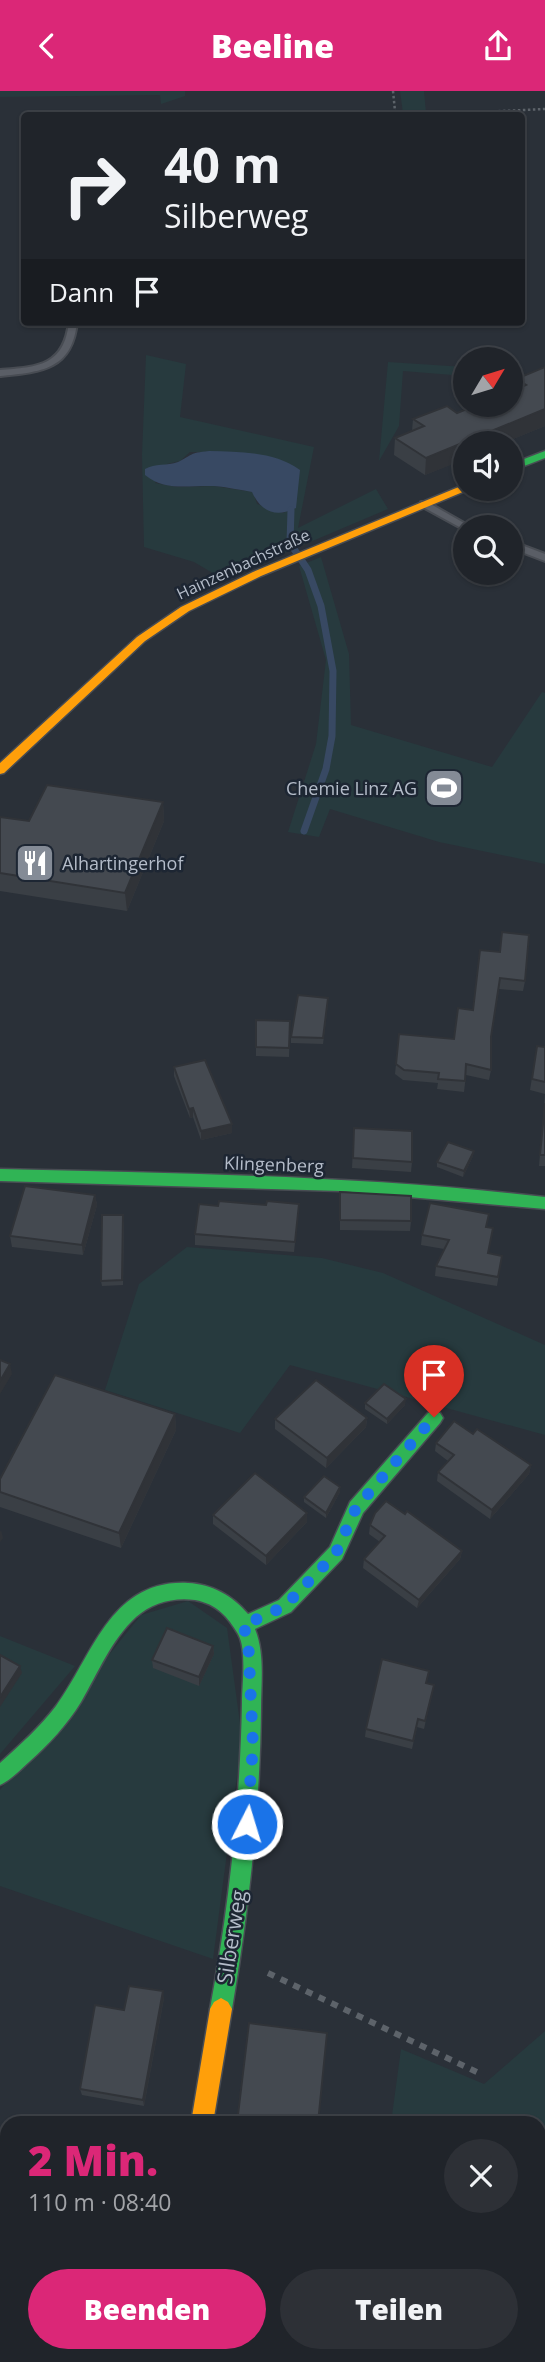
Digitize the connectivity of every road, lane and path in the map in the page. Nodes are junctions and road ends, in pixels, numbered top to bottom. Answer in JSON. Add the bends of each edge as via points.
{"nodes":[{"id":1,"x":393,"y":91,"type":"edge"},
{"id":2,"x":545,"y":109,"type":"edge"},
{"id":3,"x":397,"y":112,"type":"edge"},
{"id":4,"x":482,"y":112,"type":"edge"},
{"id":5,"x":72,"y":326,"type":"edge"},
{"id":6,"x":0,"y":373,"type":"edge"},
{"id":7,"x":545,"y":454,"type":"edge"},
{"id":8,"x":523,"y":463,"type":"edge"},
{"id":9,"x":453,"y":493,"type":"edge"},
{"id":10,"x":424,"y":505,"type":"junction"},
{"id":11,"x":453,"y":520,"type":"edge"},
{"id":12,"x":523,"y":549,"type":"edge"},
{"id":13,"x":545,"y":558,"type":"edge"},
{"id":14,"x":0,"y":770,"type":"edge"},
{"id":15,"x":0,"y":1175,"type":"edge"},
{"id":16,"x":545,"y":1203,"type":"edge"},
{"id":17,"x":434,"y":1417,"type":"dead end"},
{"id":18,"x":242,"y":1626,"type":"junction"},
{"id":19,"x":0,"y":1776,"type":"edge"},
{"id":20,"x":227,"y":1965,"type":"junction"},
{"id":21,"x":479,"y":2073,"type":"dead end"},
{"id":22,"x":203,"y":2116,"type":"edge"}],
"edges":[{"from":1,"to":3,"type":"path"},
{"from":2,"to":4,"type":"path"},
{"from":5,"to":6,"type":"lane","via":[[69,345],[58,359],[34,370]]},
{"from":7,"to":8,"type":"street"},
{"from":9,"to":10,"type":"street","name":"Hainzenbachstraße"},
{"from":10,"to":11,"type":"lane"},
{"from":10,"to":14,"type":"street","name":"Hainzenbachstraße","via":[[287,561],[164,622]]},
{"from":12,"to":13,"type":"lane"},
{"from":15,"to":16,"type":"street","name":"Klingenberg","via":[[324,1184],[482,1194]]},
{"from":17,"to":18,"type":"street","via":[[356,1508],[336,1553],[285,1606]]},
{"from":18,"to":19,"type":"street","name":"Silberweg","via":[[236,1613],[195,1590],[170,1591],[143,1601],[124,1617],[62,1712]]},
{"from":18,"to":20,"type":"street","name":"Silberweg","via":[[248,1636],[253,1746],[245,1850]]},
{"from":20,"to":21,"type":"path","via":[[266,1972]]},
{"from":20,"to":22,"type":"street","name":"Silberweg"}]}
